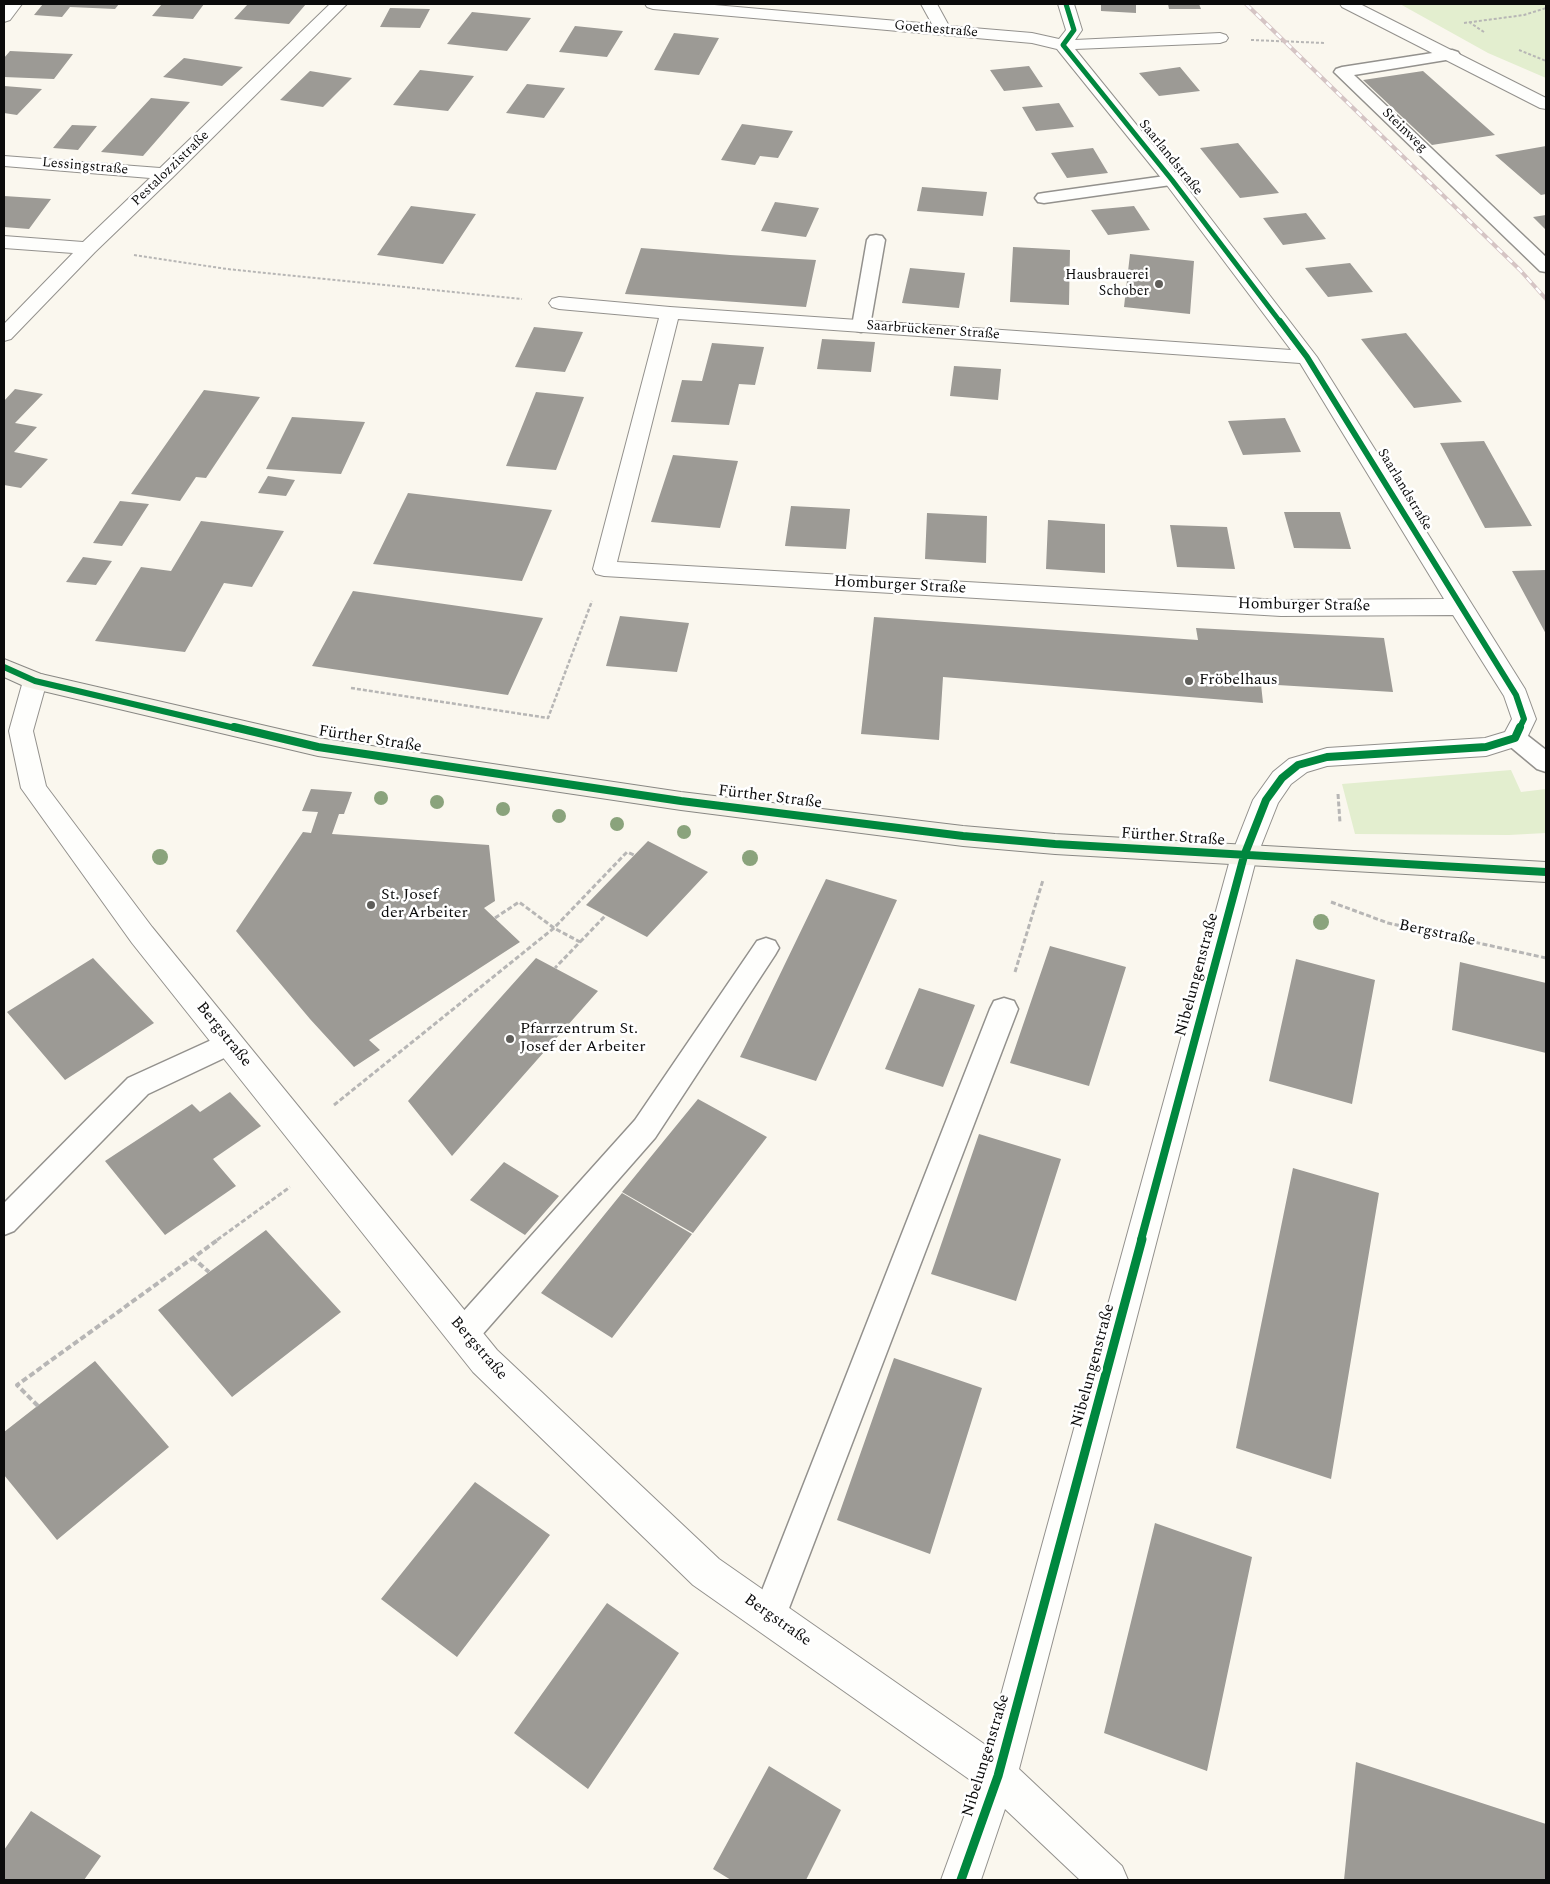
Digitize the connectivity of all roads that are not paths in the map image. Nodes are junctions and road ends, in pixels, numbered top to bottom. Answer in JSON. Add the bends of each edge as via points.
{"nodes":[{"id":1,"x":14,"y":4,"type":"edge"},
{"id":2,"x":339,"y":4,"type":"edge"},
{"id":3,"x":653,"y":4,"type":"edge"},
{"id":4,"x":929,"y":4,"type":"edge"},
{"id":5,"x":1066,"y":4,"type":"edge"},
{"id":6,"x":1348,"y":4,"type":"edge"},
{"id":7,"x":4,"y":17,"type":"edge"},
{"id":8,"x":944,"y":31,"type":"junction"},
{"id":9,"x":1220,"y":38,"type":"dead end"},
{"id":10,"x":1063,"y":45,"type":"junction"},
{"id":11,"x":1452,"y":55,"type":"junction"},
{"id":12,"x":1546,"y":104,"type":"edge"},
{"id":13,"x":4,"y":161,"type":"edge"},
{"id":14,"x":166,"y":174,"type":"junction"},
{"id":15,"x":1172,"y":180,"type":"junction"},
{"id":16,"x":1044,"y":198,"type":"dead end"},
{"id":17,"x":876,"y":240,"type":"dead end"},
{"id":18,"x":4,"y":242,"type":"edge"},
{"id":19,"x":88,"y":248,"type":"junction"},
{"id":20,"x":1546,"y":267,"type":"edge"},
{"id":21,"x":559,"y":303,"type":"road end"},
{"id":22,"x":670,"y":313,"type":"junction"},
{"id":23,"x":861,"y":326,"type":"junction"},
{"id":24,"x":4,"y":335,"type":"edge"},
{"id":25,"x":1308,"y":357,"type":"junction"},
{"id":26,"x":1460,"y":607,"type":"junction"},
{"id":27,"x":4,"y":668,"type":"edge"},
{"id":28,"x":36,"y":681,"type":"junction"},
{"id":29,"x":1515,"y":738,"type":"junction"},
{"id":30,"x":1546,"y":763,"type":"edge"},
{"id":31,"x":1244,"y":856,"type":"junction"},
{"id":32,"x":1546,"y":872,"type":"edge"},
{"id":33,"x":766,"y":948,"type":"dead end"},
{"id":34,"x":1004,"y":1009,"type":"road end"},
{"id":35,"x":229,"y":1043,"type":"junction"},
{"id":36,"x":4,"y":1222,"type":"edge"},
{"id":37,"x":463,"y":1334,"type":"junction"},
{"id":38,"x":769,"y":1616,"type":"junction"},
{"id":39,"x":998,"y":1776,"type":"junction"},
{"id":40,"x":961,"y":1880,"type":"edge"},
{"id":41,"x":1108,"y":1880,"type":"edge"}],
"edges":[{"from":1,"to":7,"type":"street"},
{"from":2,"to":14,"type":"street","name":"Pestalozzistraße"},
{"from":3,"to":8,"type":"street","name":"Goethestraße"},
{"from":4,"to":8,"type":"street"},
{"from":5,"to":10,"type":"street","via":[[1074,30]]},
{"from":6,"to":11,"type":"street"},
{"from":8,"to":10,"type":"street","name":"Goethestraße","via":[[1032,38]]},
{"from":9,"to":10,"type":"street","name":"Goethestraße"},
{"from":10,"to":15,"type":"street","name":"Saarlandstraße"},
{"from":11,"to":12,"type":"street"},
{"from":11,"to":20,"type":"lane","name":"Steinweg","via":[[1342,72]]},
{"from":13,"to":14,"type":"street","name":"Lessingstraße"},
{"from":14,"to":19,"type":"street","name":"Pestalozzistraße"},
{"from":15,"to":16,"type":"lane"},
{"from":15,"to":25,"type":"street","name":"Saarlandstraße"},
{"from":17,"to":23,"type":"lane"},
{"from":18,"to":19,"type":"street"},
{"from":19,"to":24,"type":"street","name":"Pestalozzistraße"},
{"from":21,"to":22,"type":"street","name":"Saarbrückener Straße"},
{"from":22,"to":23,"type":"street","name":"Saarbrückener Straße"},
{"from":22,"to":26,"type":"street","name":"Homburger Straße","via":[[604,569],[1281,608]]},
{"from":23,"to":25,"type":"street","name":"Saarbrückener Straße"},
{"from":25,"to":26,"type":"street","name":"Saarlandstraße"},
{"from":26,"to":29,"type":"street","name":"Saarlandstraße","via":[[1516,695],[1524,719]]},
{"from":27,"to":28,"type":"main road","name":"Fürther Straße"},
{"from":28,"to":31,"type":"main road","name":"Fürther Straße","via":[[318,747],[681,801],[963,836]]},
{"from":28,"to":35,"type":"street","name":"Bergstraße","via":[[21,731],[34,788],[142,935]]},
{"from":29,"to":30,"type":"lane"},
{"from":29,"to":31,"type":"street","via":[[1486,747],[1327,758],[1298,765],[1282,778],[1266,800]]},
{"from":31,"to":32,"type":"main road","name":"Fürther Straße"},
{"from":31,"to":39,"type":"street","name":"Nibelungenstraße"},
{"from":33,"to":37,"type":"lane","via":[[645,1129]]},
{"from":34,"to":38,"type":"lane"},
{"from":35,"to":36,"type":"lane","via":[[138,1086]]},
{"from":35,"to":37,"type":"street","name":"Bergstraße"},
{"from":37,"to":38,"type":"street","name":"Bergstraße","via":[[484,1361],[706,1572]]},
{"from":38,"to":39,"type":"street","name":"Bergstraße"},
{"from":39,"to":40,"type":"street","name":"Nibelungenstraße"},
{"from":39,"to":41,"type":"street","name":"Bergstraße"}]}
